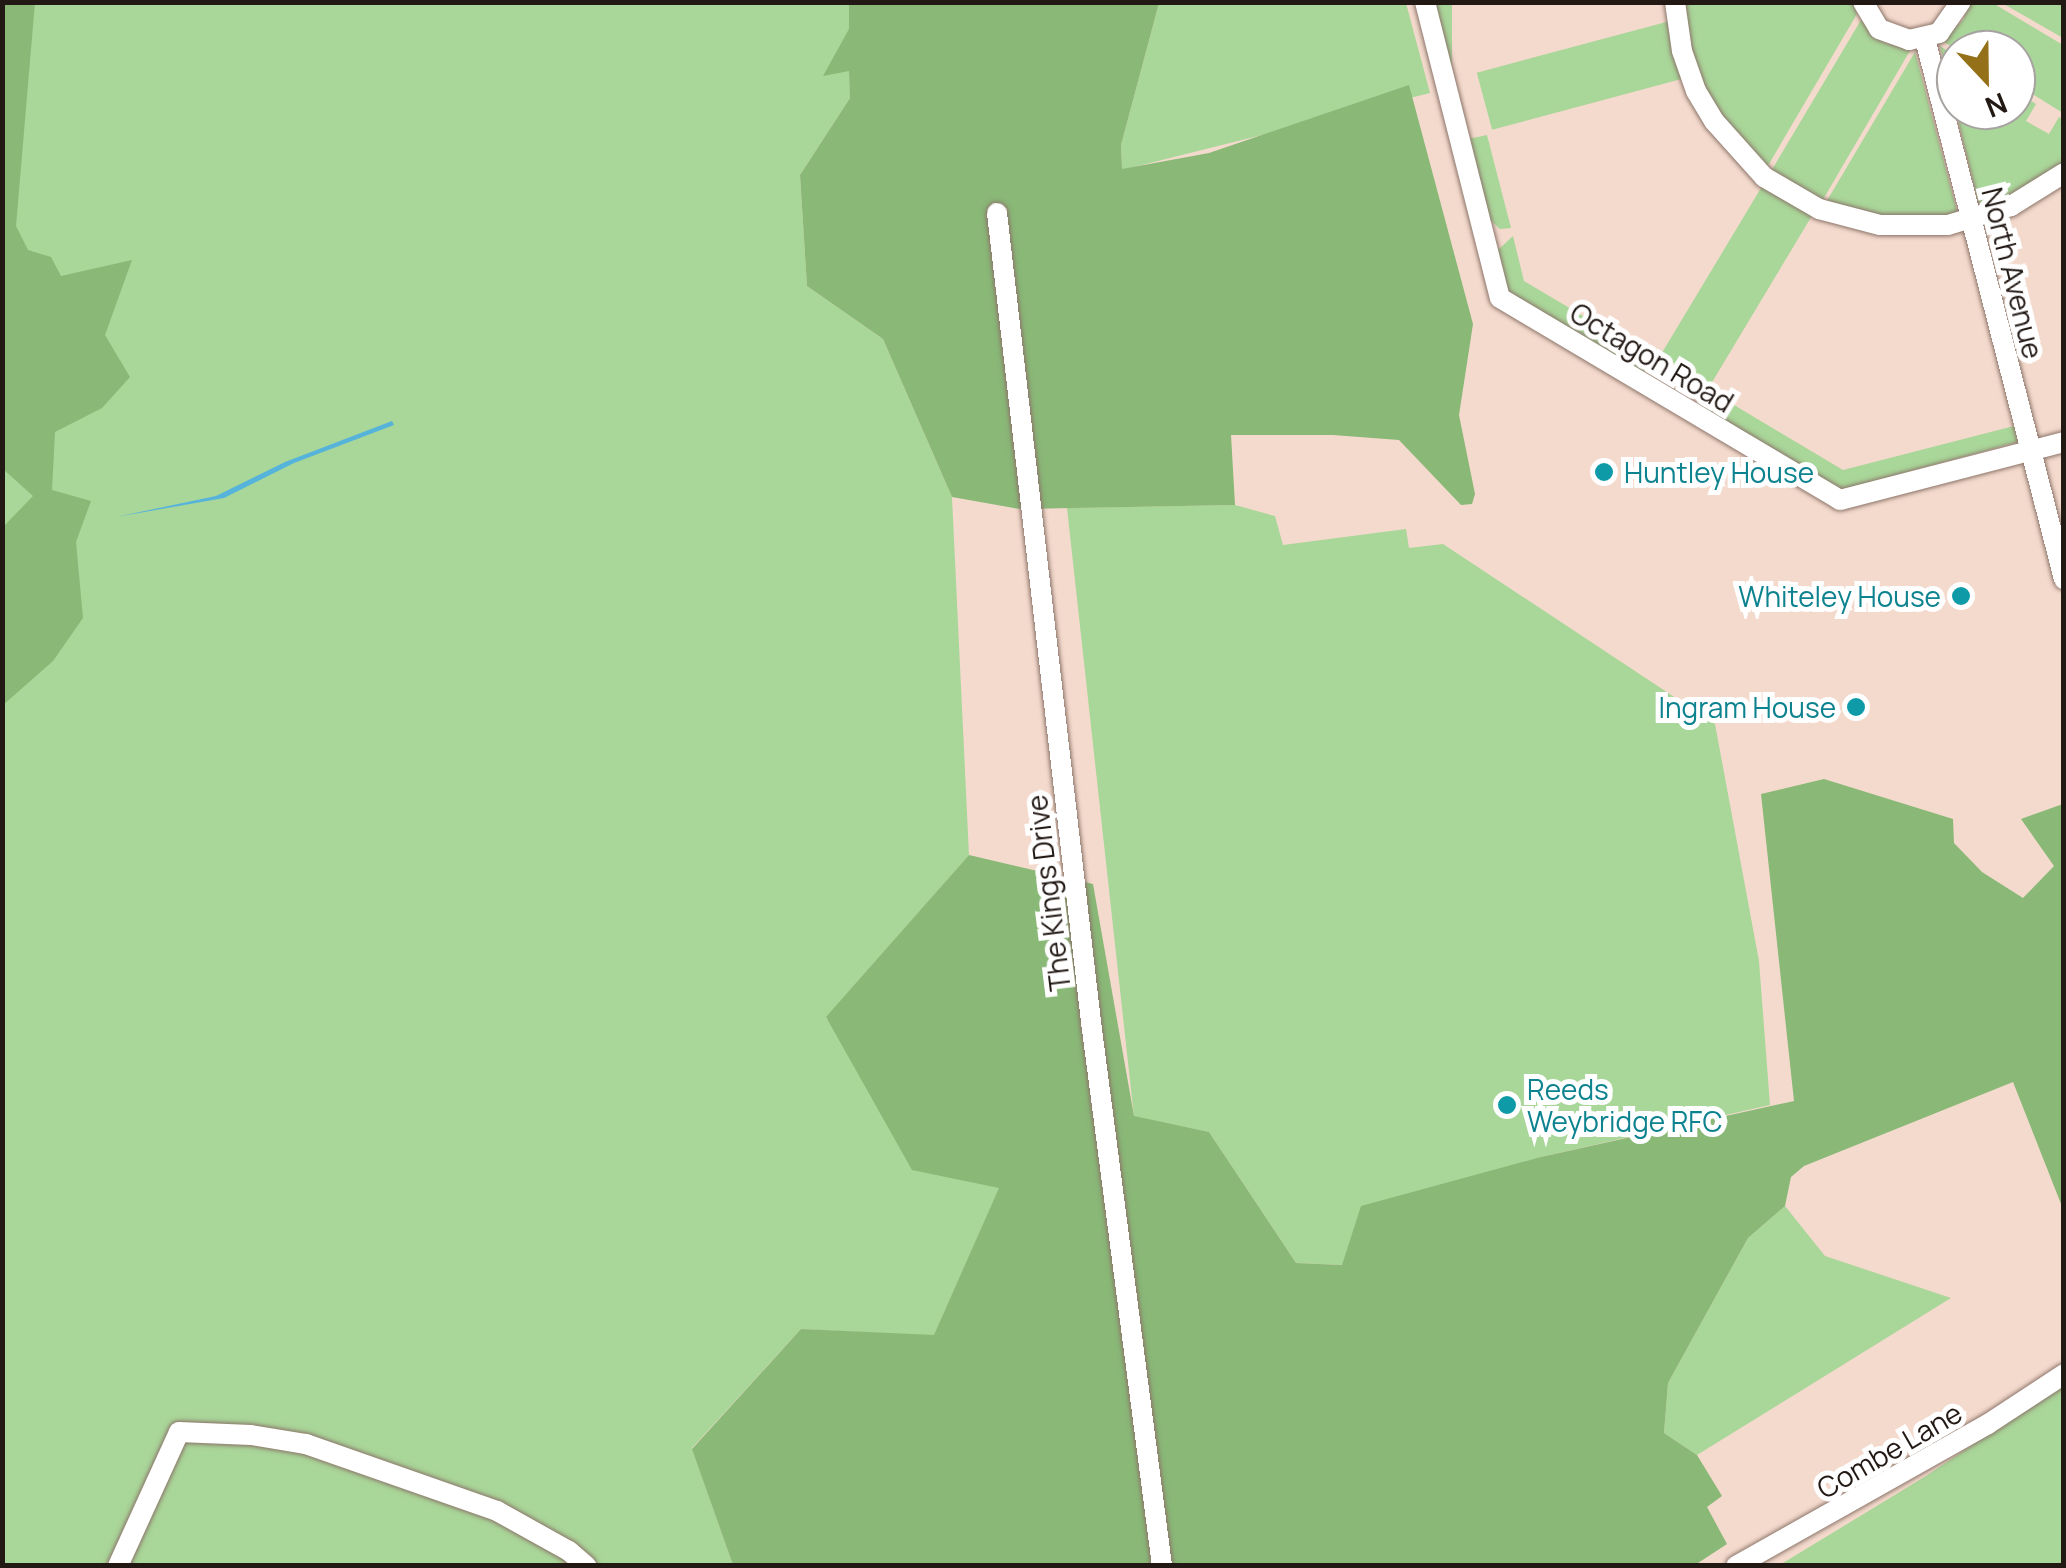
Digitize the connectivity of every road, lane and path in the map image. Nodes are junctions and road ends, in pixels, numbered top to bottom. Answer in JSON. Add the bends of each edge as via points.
{"nodes":[{"id":1,"x":1424,"y":2,"type":"edge"},
{"id":2,"x":1674,"y":2,"type":"edge"},
{"id":3,"x":1862,"y":2,"type":"edge"},
{"id":4,"x":1961,"y":2,"type":"edge"},
{"id":5,"x":1925,"y":39,"type":"junction"},
{"id":6,"x":2064,"y":173,"type":"edge"},
{"id":7,"x":997,"y":213,"type":"dead end"},
{"id":8,"x":1971,"y":219,"type":"junction"},
{"id":9,"x":2064,"y":442,"type":"edge"},
{"id":10,"x":2030,"y":451,"type":"junction"},
{"id":11,"x":2064,"y":579,"type":"edge"},
{"id":12,"x":2064,"y":1374,"type":"edge"},
{"id":13,"x":118,"y":1566,"type":"edge"},
{"id":14,"x":586,"y":1566,"type":"edge"},
{"id":15,"x":1162,"y":1566,"type":"edge"},
{"id":16,"x":1736,"y":1566,"type":"edge"}],
"edges":[{"from":1,"to":10,"type":"street","name":"Octagon Road","via":[[1500,298],[1840,500]]},
{"from":2,"to":8,"type":"street","via":[[1682,51],[1704,105],[1764,177],[1819,209],[1880,226]]},
{"from":3,"to":5,"type":"street","via":[[1893,37]]},
{"from":4,"to":5,"type":"street","via":[[1951,22]]},
{"from":5,"to":8,"type":"street","name":"North Avenue"},
{"from":6,"to":8,"type":"street","via":[[2011,206]]},
{"from":7,"to":15,"type":"street","name":"The Kings Drive"},
{"from":8,"to":10,"type":"street","name":"North Avenue"},
{"from":9,"to":10,"type":"street","name":"Octagon Road"},
{"from":10,"to":11,"type":"street","name":"North Avenue"},
{"from":12,"to":16,"type":"street","name":"Combe Lane"},
{"from":13,"to":14,"type":"street","via":[[178,1432],[306,1444],[496,1511]]}]}
